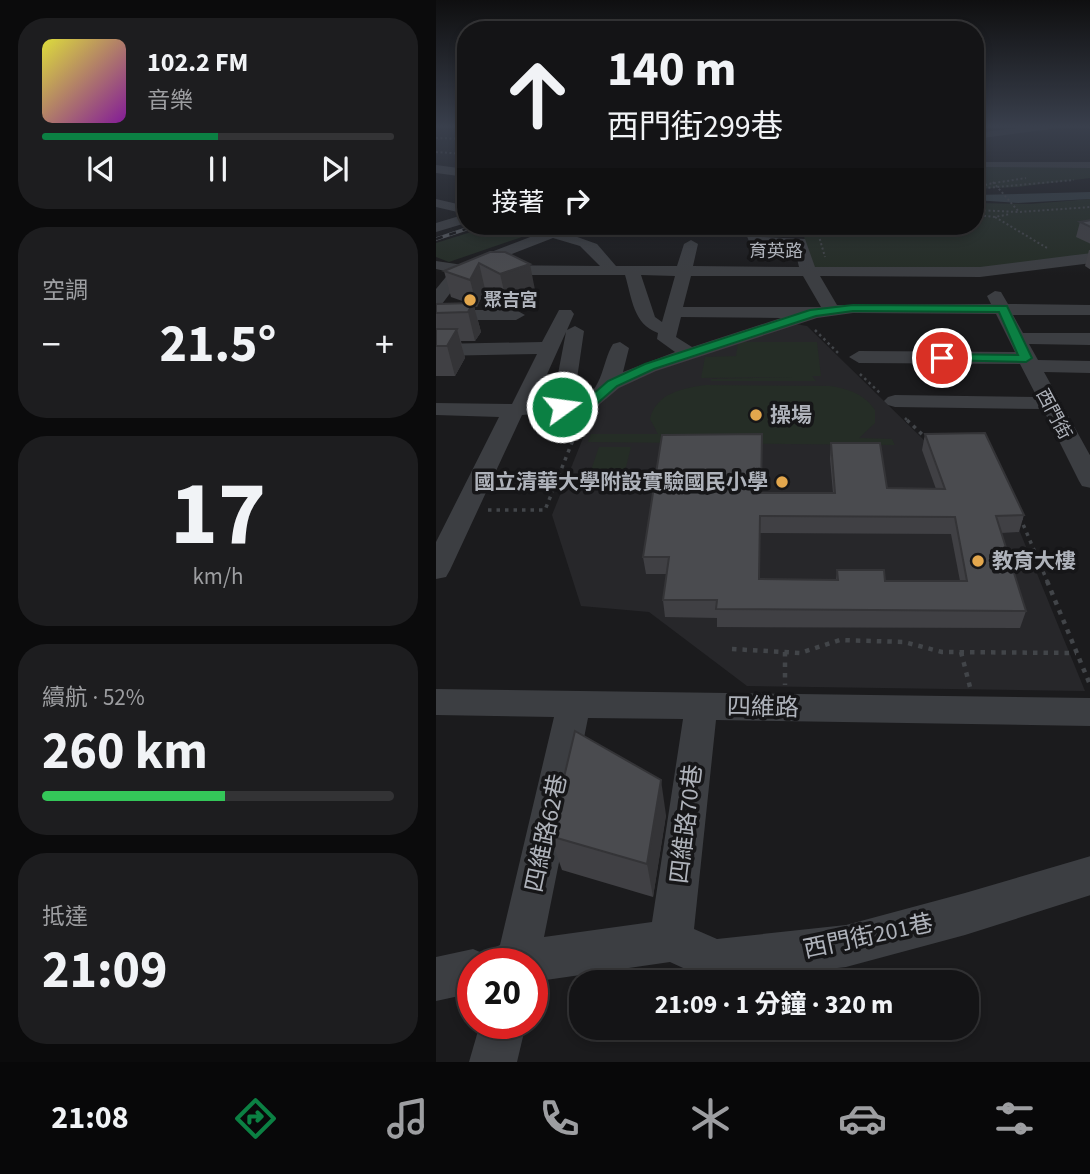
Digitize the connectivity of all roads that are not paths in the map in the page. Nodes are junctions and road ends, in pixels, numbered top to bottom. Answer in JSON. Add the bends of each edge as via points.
{"nodes":[{"id":1,"x":436,"y":203,"type":"edge"},
{"id":2,"x":457,"y":208,"type":"edge"},
{"id":3,"x":457,"y":222,"type":"edge"},
{"id":4,"x":436,"y":228,"type":"edge"},
{"id":5,"x":544,"y":235,"type":"edge"},
{"id":6,"x":557,"y":235,"type":"edge"},
{"id":7,"x":753,"y":235,"type":"edge"},
{"id":8,"x":691,"y":244,"type":"dead end"},
{"id":9,"x":1090,"y":258,"type":"edge"},
{"id":10,"x":460,"y":270,"type":"junction"},
{"id":11,"x":611,"y":270,"type":"junction"},
{"id":12,"x":631,"y":270,"type":"junction"},
{"id":13,"x":684,"y":270,"type":"junction"},
{"id":14,"x":808,"y":270,"type":"junction"},
{"id":15,"x":980,"y":272,"type":"junction"},
{"id":16,"x":438,"y":285,"type":"edge"},
{"id":17,"x":950,"y":290,"type":"junction"},
{"id":18,"x":1003,"y":309,"type":"junction"},
{"id":19,"x":1090,"y":310,"type":"edge"},
{"id":20,"x":673,"y":312,"type":"junction"},
{"id":21,"x":816,"y":313,"type":"junction"},
{"id":22,"x":565,"y":314,"type":"dead end"},
{"id":23,"x":436,"y":315,"type":"edge"},
{"id":24,"x":515,"y":315,"type":"dead end"},
{"id":25,"x":668,"y":330,"type":"junction"},
{"id":26,"x":575,"y":331,"type":"dead end"},
{"id":27,"x":1016,"y":338,"type":"junction"},
{"id":28,"x":1090,"y":339,"type":"edge"},
{"id":29,"x":548,"y":348,"type":"junction"},
{"id":30,"x":620,"y":348,"type":"dead end"},
{"id":31,"x":436,"y":350,"type":"edge"},
{"id":32,"x":689,"y":353,"type":"junction"},
{"id":33,"x":851,"y":360,"type":"road end"},
{"id":34,"x":1028,"y":362,"type":"junction"},
{"id":35,"x":1090,"y":367,"type":"edge"},
{"id":36,"x":608,"y":387,"type":"junction"},
{"id":37,"x":1048,"y":403,"type":"junction"},
{"id":38,"x":894,"y":404,"type":"road end"},
{"id":39,"x":562,"y":407,"type":"junction"},
{"id":40,"x":517,"y":409,"type":"junction"},
{"id":41,"x":436,"y":410,"type":"edge"},
{"id":42,"x":1090,"y":481,"type":"edge"},
{"id":43,"x":436,"y":570,"type":"edge"},
{"id":44,"x":436,"y":702,"type":"edge"},
{"id":45,"x":574,"y":704,"type":"junction"},
{"id":46,"x":701,"y":706,"type":"junction"},
{"id":47,"x":1090,"y":712,"type":"edge"},
{"id":48,"x":1090,"y":875,"type":"edge"},
{"id":49,"x":670,"y":941,"type":"junction"},
{"id":50,"x":518,"y":948,"type":"edge"},
{"id":51,"x":548,"y":959,"type":"edge"},
{"id":52,"x":457,"y":974,"type":"edge"},
{"id":53,"x":436,"y":979,"type":"edge"},
{"id":54,"x":499,"y":1039,"type":"edge"},
{"id":55,"x":493,"y":1062,"type":"edge"}],
"edges":[{"from":1,"to":2,"type":"street"},
{"from":3,"to":4,"type":"street"},
{"from":5,"to":10,"type":"street"},
{"from":6,"to":11,"type":"street","via":[[598,250]]},
{"from":7,"to":14,"type":"street","via":[[755,241],[799,242]]},
{"from":8,"to":13,"type":"street"},
{"from":9,"to":15,"type":"street","name":"育英路"},
{"from":10,"to":11,"type":"street","name":"育英路"},
{"from":10,"to":16,"type":"street"},
{"from":10,"to":16,"type":"street","name":"育英路"},
{"from":11,"to":12,"type":"street","name":"育英路"},
{"from":12,"to":13,"type":"street","name":"育英路"},
{"from":12,"to":25,"type":"street","via":[[647,319]]},
{"from":13,"to":14,"type":"street","name":"育英路"},
{"from":13,"to":20,"type":"street"},
{"from":14,"to":17,"type":"street","name":"育英路"},
{"from":14,"to":21,"type":"street"},
{"from":15,"to":17,"type":"street","name":"育英路"},
{"from":15,"to":18,"type":"street","name":"西門街"},
{"from":17,"to":18,"type":"street"},
{"from":17,"to":21,"type":"street"},
{"from":18,"to":19,"type":"street"},
{"from":18,"to":27,"type":"street","name":"西門街"},
{"from":20,"to":21,"type":"street"},
{"from":20,"to":25,"type":"street"},
{"from":21,"to":32,"type":"street"},
{"from":22,"to":29,"type":"street"},
{"from":23,"to":24,"type":"street"},
{"from":25,"to":32,"type":"street","via":[[666,339]]},
{"from":26,"to":39,"type":"street"},
{"from":27,"to":28,"type":"street"},
{"from":27,"to":34,"type":"street","name":"西門街"},
{"from":29,"to":31,"type":"street"},
{"from":29,"to":40,"type":"street"},
{"from":30,"to":36,"type":"street"},
{"from":32,"to":36,"type":"street"},
{"from":33,"to":34,"type":"street"},
{"from":34,"to":35,"type":"street"},
{"from":34,"to":37,"type":"street","name":"西門街"},
{"from":36,"to":39,"type":"street","via":[[587,405]]},
{"from":37,"to":38,"type":"street"},
{"from":37,"to":42,"type":"street","name":"西門街"},
{"from":39,"to":40,"type":"street"},
{"from":40,"to":41,"type":"street"},
{"from":40,"to":43,"type":"street"},
{"from":44,"to":45,"type":"street","name":"四維路"},
{"from":45,"to":46,"type":"street","name":"四維路"},
{"from":45,"to":50,"type":"street","name":"四維路62巷"},
{"from":46,"to":47,"type":"street","name":"四維路"},
{"from":46,"to":49,"type":"street","name":"四維路70巷"},
{"from":48,"to":49,"type":"street","name":"西門街201巷","via":[[846,946],[716,961]]},
{"from":49,"to":51,"type":"street"},
{"from":52,"to":53,"type":"street"},
{"from":54,"to":55,"type":"street"}]}
